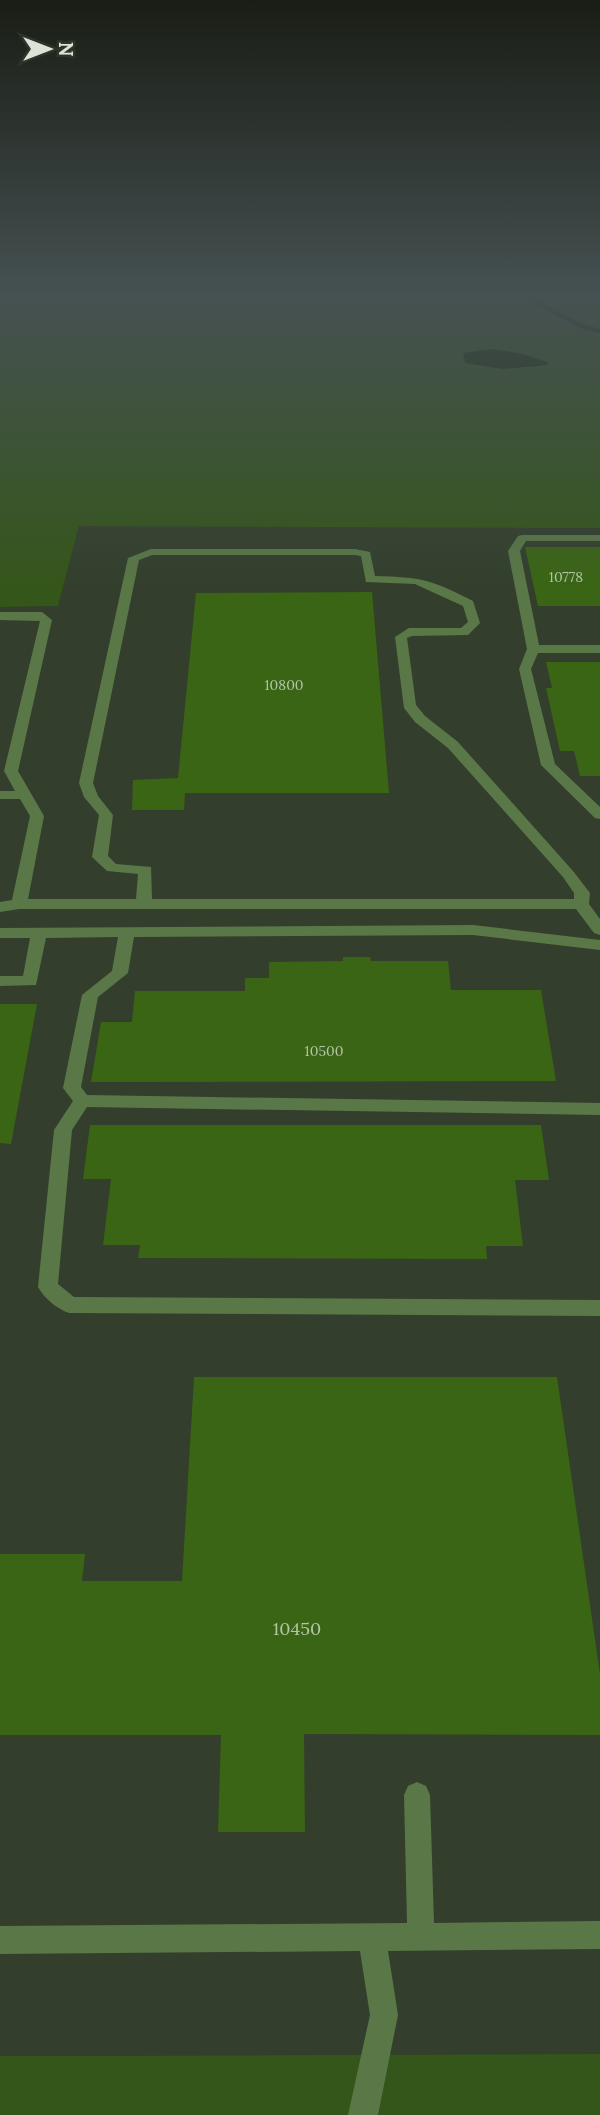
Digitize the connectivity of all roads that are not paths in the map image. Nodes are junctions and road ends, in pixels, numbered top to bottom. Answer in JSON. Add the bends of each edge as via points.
{"nodes":[{"id":1,"x":600,"y":538,"type":"edge"},
{"id":2,"x":0,"y":616,"type":"edge"},
{"id":3,"x":533,"y":649,"type":"junction"},
{"id":4,"x":600,"y":649,"type":"edge"},
{"id":5,"x":0,"y":795,"type":"edge"},
{"id":6,"x":24,"y":795,"type":"junction"},
{"id":7,"x":597,"y":808,"type":"edge"},
{"id":8,"x":19,"y":904,"type":"junction"},
{"id":9,"x":144,"y":904,"type":"junction"},
{"id":10,"x":581,"y":904,"type":"junction"},
{"id":11,"x":0,"y":907,"type":"edge"},
{"id":12,"x":600,"y":930,"type":"edge"},
{"id":13,"x":39,"y":932,"type":"junction"},
{"id":14,"x":127,"y":932,"type":"junction"},
{"id":15,"x":0,"y":933,"type":"edge"},
{"id":16,"x":600,"y":945,"type":"edge"},
{"id":17,"x":0,"y":981,"type":"edge"},
{"id":18,"x":82,"y":1101,"type":"junction"},
{"id":19,"x":600,"y":1109,"type":"edge"},
{"id":20,"x":600,"y":1308,"type":"edge"},
{"id":21,"x":416,"y":1795,"type":"dead end"},
{"id":22,"x":600,"y":1935,"type":"edge"},
{"id":23,"x":421,"y":1936,"type":"junction"},
{"id":24,"x":372,"y":1937,"type":"junction"},
{"id":25,"x":0,"y":1940,"type":"edge"},
{"id":26,"x":363,"y":2115,"type":"edge"}],
"edges":[{"from":1,"to":3,"type":"lane","via":[[522,538],[514,551]]},
{"from":2,"to":6,"type":"lane","via":[[42,616],[46,620],[11,771]]},
{"from":3,"to":4,"type":"lane"},
{"from":3,"to":7,"type":"lane","via":[[525,669],[548,765]]},
{"from":5,"to":6,"type":"lane"},
{"from":6,"to":8,"type":"lane","via":[[37,816]]},
{"from":8,"to":9,"type":"lane"},
{"from":8,"to":11,"type":"lane"},
{"from":9,"to":10,"type":"lane"},
{"from":9,"to":10,"type":"lane","via":[[146,870],[113,868],[100,857],[106,815],[86,783],[134,558],[151,552],[355,552],[366,554],[370,579],[415,580],[463,599],[472,609],[474,624],[464,632],[409,632],[401,637],[409,705],[453,745],[568,874],[582,893]]},
{"from":10,"to":12,"type":"lane"},
{"from":13,"to":14,"type":"lane"},
{"from":13,"to":15,"type":"lane"},
{"from":13,"to":17,"type":"lane","via":[[30,981]]},
{"from":14,"to":16,"type":"lane","via":[[472,930]]},
{"from":14,"to":18,"type":"lane","via":[[120,973],[90,995],[72,1088]]},
{"from":18,"to":19,"type":"lane"},
{"from":18,"to":20,"type":"lane","via":[[63,1130],[47,1287],[69,1304]]},
{"from":21,"to":23,"type":"lane"},
{"from":22,"to":23,"type":"lane"},
{"from":23,"to":24,"type":"lane"},
{"from":24,"to":25,"type":"lane"},
{"from":24,"to":26,"type":"lane","via":[[384,2015]]}]}
